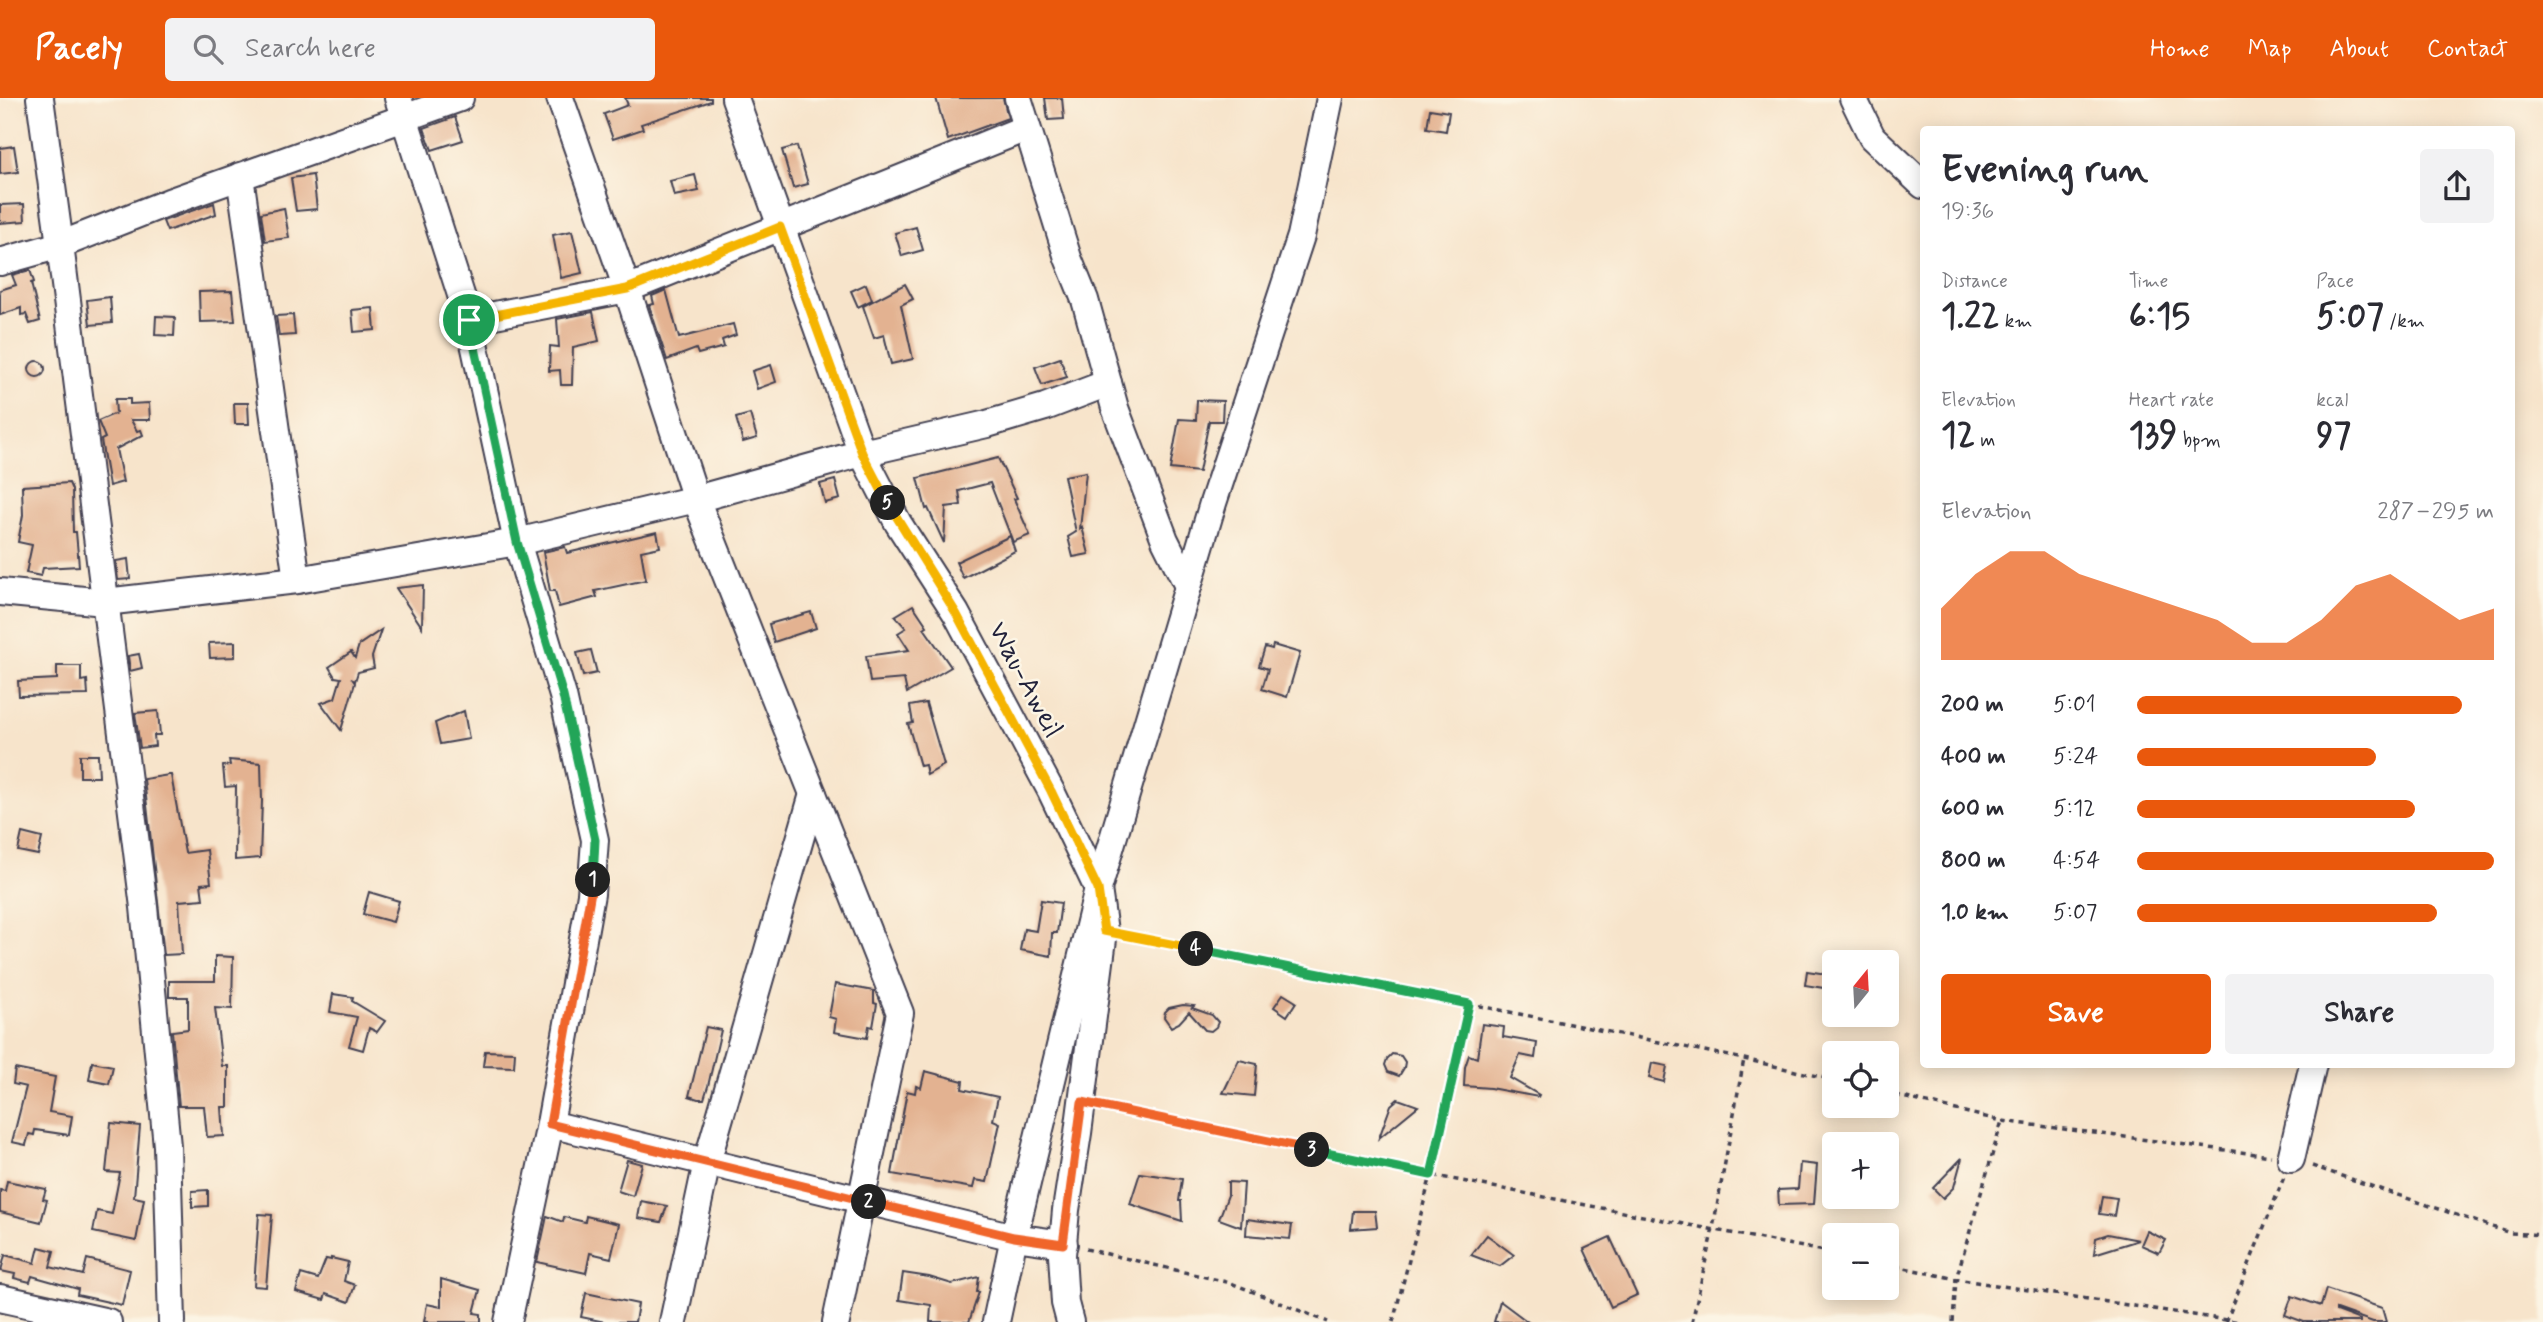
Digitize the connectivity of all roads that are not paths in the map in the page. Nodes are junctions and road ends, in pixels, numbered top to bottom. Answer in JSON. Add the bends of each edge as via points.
{"nodes":[{"id":1,"x":40,"y":98,"type":"edge"},
{"id":2,"x":460,"y":98,"type":"edge"},
{"id":3,"x":560,"y":98,"type":"edge"},
{"id":4,"x":735,"y":98,"type":"edge"},
{"id":5,"x":1018,"y":98,"type":"edge"},
{"id":6,"x":1330,"y":98,"type":"edge"},
{"id":7,"x":1853,"y":98,"type":"edge"},
{"id":8,"x":401,"y":108,"type":"edge"},
{"id":9,"x":1026,"y":128,"type":"junction"},
{"id":10,"x":240,"y":176,"type":"junction"},
{"id":11,"x":1920,"y":182,"type":"edge"},
{"id":12,"x":780,"y":227,"type":"junction"},
{"id":13,"x":61,"y":245,"type":"junction"},
{"id":14,"x":0,"y":262,"type":"edge"},
{"id":15,"x":627,"y":289,"type":"junction"},
{"id":16,"x":469,"y":320,"type":"junction"},
{"id":17,"x":1108,"y":383,"type":"junction"},
{"id":18,"x":862,"y":453,"type":"junction"},
{"id":19,"x":696,"y":499,"type":"junction"},
{"id":20,"x":517,"y":542,"type":"junction"},
{"id":21,"x":298,"y":580,"type":"junction"},
{"id":22,"x":1188,"y":586,"type":"junction"},
{"id":23,"x":0,"y":592,"type":"edge"},
{"id":24,"x":105,"y":602,"type":"junction"},
{"id":25,"x":813,"y":794,"type":"junction"},
{"id":26,"x":1098,"y":889,"type":"junction"},
{"id":27,"x":2312,"y":1068,"type":"edge"},
{"id":28,"x":550,"y":1124,"type":"junction"},
{"id":29,"x":2291,"y":1159,"type":"road end"},
{"id":30,"x":707,"y":1162,"type":"junction"},
{"id":31,"x":861,"y":1200,"type":"junction"},
{"id":32,"x":1014,"y":1237,"type":"junction"},
{"id":33,"x":1063,"y":1244,"type":"junction"},
{"id":34,"x":8,"y":1307,"type":"edge"},
{"id":35,"x":108,"y":1322,"type":"edge"},
{"id":36,"x":172,"y":1322,"type":"edge"},
{"id":37,"x":508,"y":1322,"type":"edge"},
{"id":38,"x":673,"y":1322,"type":"edge"},
{"id":39,"x":836,"y":1322,"type":"edge"},
{"id":40,"x":996,"y":1322,"type":"edge"},
{"id":41,"x":1070,"y":1322,"type":"edge"}],
"edges":[{"from":1,"to":13,"type":"street"},
{"from":2,"to":8,"type":"street"},
{"from":3,"to":15,"type":"street"},
{"from":4,"to":12,"type":"street","name":"Wau-Aweil"},
{"from":5,"to":9,"type":"street"},
{"from":6,"to":22,"type":"street","via":[[1301,236]]},
{"from":7,"to":11,"type":"street","via":[[1872,137]]},
{"from":8,"to":10,"type":"street"},
{"from":8,"to":16,"type":"street"},
{"from":9,"to":12,"type":"street"},
{"from":9,"to":17,"type":"street","via":[[1085,300]]},
{"from":10,"to":13,"type":"street"},
{"from":10,"to":21,"type":"street"},
{"from":12,"to":15,"type":"street"},
{"from":12,"to":18,"type":"street","name":"Wau-Aweil"},
{"from":13,"to":14,"type":"street"},
{"from":13,"to":24,"type":"street"},
{"from":15,"to":16,"type":"street"},
{"from":15,"to":19,"type":"street"},
{"from":16,"to":20,"type":"street"},
{"from":17,"to":18,"type":"street","via":[[1023,415]]},
{"from":17,"to":22,"type":"street","via":[[1165,540]]},
{"from":18,"to":19,"type":"street"},
{"from":18,"to":26,"type":"street","name":"Wau-Aweil","via":[[898,523],[956,613]]},
{"from":19,"to":20,"type":"street"},
{"from":19,"to":25,"type":"street"},
{"from":20,"to":21,"type":"street"},
{"from":20,"to":28,"type":"street","via":[[563,696],[595,840],[591,894]]},
{"from":21,"to":24,"type":"street"},
{"from":22,"to":26,"type":"street"},
{"from":23,"to":24,"type":"street"},
{"from":24,"to":36,"type":"street","via":[[144,907],[165,1132]]},
{"from":25,"to":30,"type":"street"},
{"from":25,"to":31,"type":"street","via":[[900,1013]]},
{"from":26,"to":32,"type":"street"},
{"from":26,"to":33,"type":"street","name":"Wau-Aweil","via":[[1104,931]]},
{"from":27,"to":29,"type":"street"},
{"from":28,"to":30,"type":"street"},
{"from":28,"to":37,"type":"street"},
{"from":30,"to":31,"type":"street"},
{"from":30,"to":38,"type":"street"},
{"from":31,"to":32,"type":"street"},
{"from":31,"to":39,"type":"street"},
{"from":32,"to":33,"type":"street"},
{"from":32,"to":40,"type":"street"},
{"from":33,"to":41,"type":"street","name":"Wau-Aweil"},
{"from":34,"to":35,"type":"street"}]}
